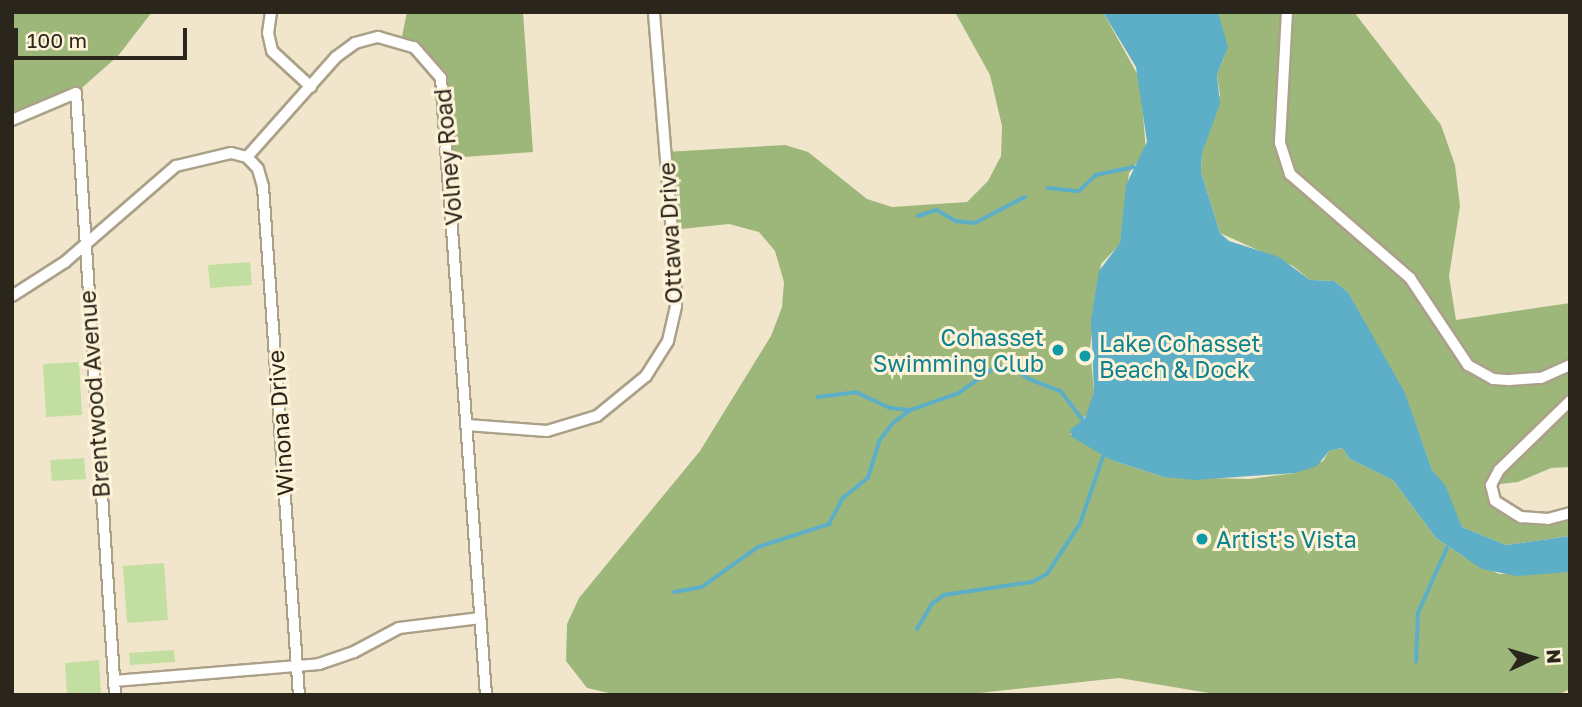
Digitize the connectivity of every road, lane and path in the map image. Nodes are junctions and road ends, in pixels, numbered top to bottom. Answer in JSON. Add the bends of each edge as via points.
{"nodes":[{"id":1,"x":271,"y":12,"type":"edge"},
{"id":2,"x":654,"y":12,"type":"edge"},
{"id":3,"x":1287,"y":12,"type":"edge"},
{"id":4,"x":310,"y":88,"type":"junction"},
{"id":5,"x":12,"y":120,"type":"edge"},
{"id":6,"x":247,"y":157,"type":"junction"},
{"id":7,"x":84,"y":247,"type":"junction"},
{"id":8,"x":12,"y":296,"type":"edge"},
{"id":9,"x":1570,"y":365,"type":"edge"},
{"id":10,"x":1570,"y":401,"type":"edge"},
{"id":11,"x":467,"y":425,"type":"junction"},
{"id":12,"x":1570,"y":513,"type":"edge"},
{"id":13,"x":480,"y":618,"type":"junction"},
{"id":14,"x":296,"y":666,"type":"junction"},
{"id":15,"x":114,"y":681,"type":"junction"},
{"id":16,"x":116,"y":695,"type":"edge"},
{"id":17,"x":299,"y":695,"type":"edge"},
{"id":18,"x":486,"y":695,"type":"edge"}],
"edges":[{"from":1,"to":4,"type":"street","via":[[268,33],[272,51]]},
{"from":2,"to":11,"type":"street","name":"Ottawa Drive","via":[[676,289],[666,345],[646,376],[597,416],[547,431]]},
{"from":3,"to":9,"type":"street","via":[[1280,143],[1290,174],[1410,278],[1468,365],[1493,379],[1509,380],[1541,377]]},
{"from":4,"to":6,"type":"street","name":"Volney Road"},
{"from":4,"to":11,"type":"street","name":"Volney Road","via":[[346,48],[378,37],[414,47],[441,78]]},
{"from":5,"to":7,"type":"street","name":"Brentwood Avenue","via":[[76,93]]},
{"from":6,"to":7,"type":"street","via":[[224,154],[176,166]]},
{"from":6,"to":14,"type":"street","name":"Winona Drive","via":[[258,169],[263,187]]},
{"from":7,"to":8,"type":"street"},
{"from":7,"to":15,"type":"street","name":"Brentwood Avenue"},
{"from":10,"to":12,"type":"street","via":[[1499,470],[1491,489],[1501,507],[1521,517],[1548,519]]},
{"from":11,"to":13,"type":"street","name":"Volney Road"},
{"from":13,"to":14,"type":"street","via":[[409,625],[331,661]]},
{"from":13,"to":18,"type":"street","name":"Volney Road"},
{"from":14,"to":15,"type":"street"},
{"from":14,"to":17,"type":"street","name":"Winona Drive"},
{"from":15,"to":16,"type":"street","name":"Brentwood Avenue"}]}
